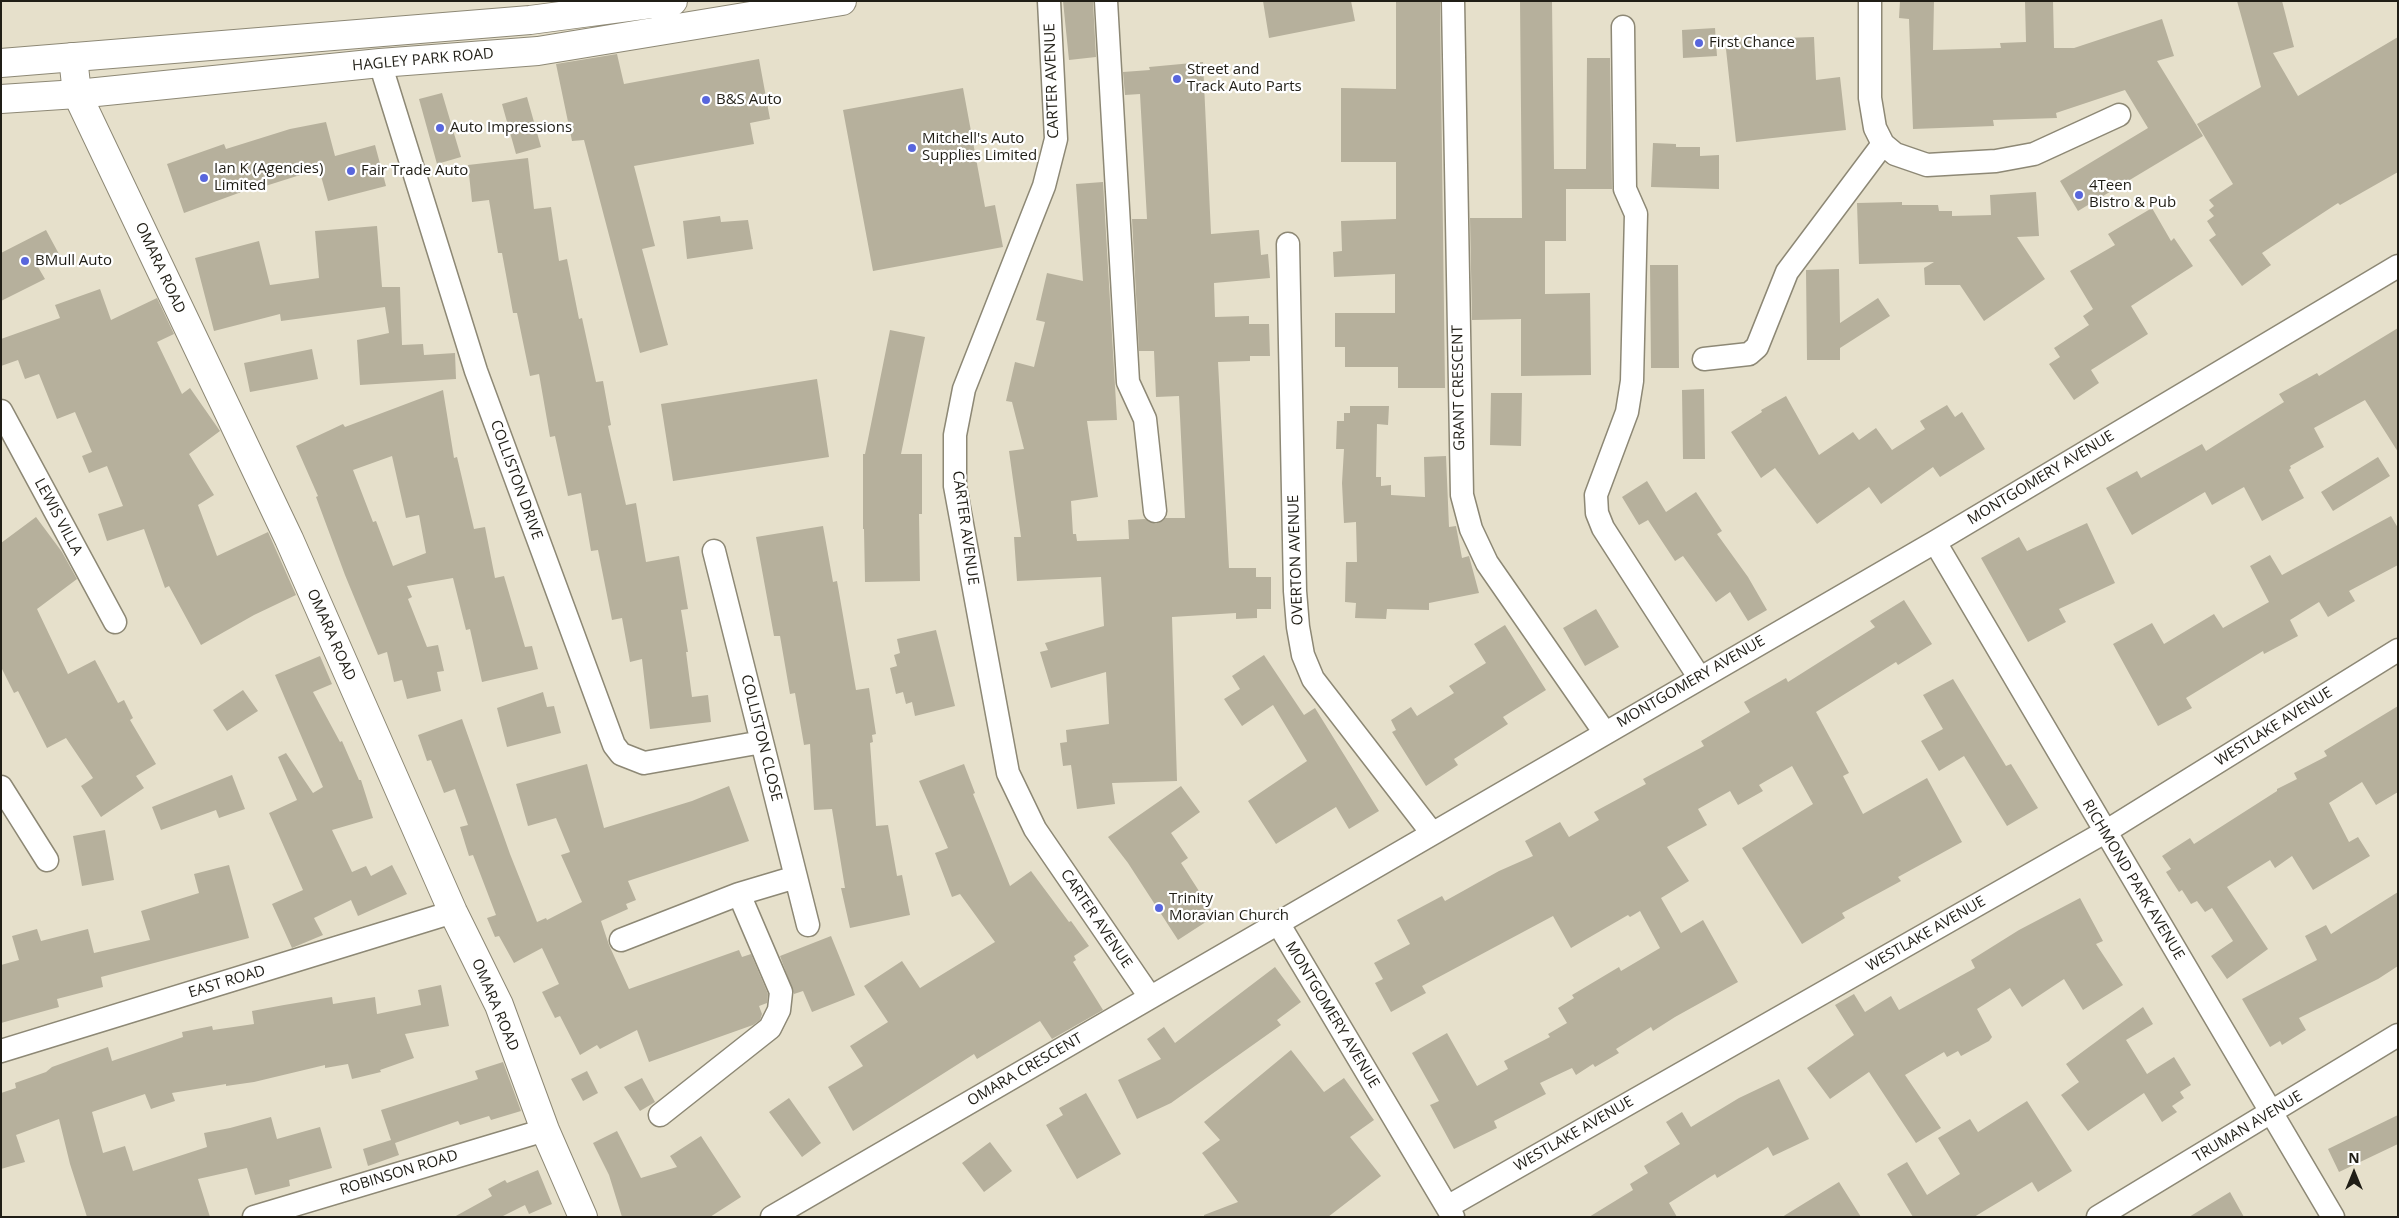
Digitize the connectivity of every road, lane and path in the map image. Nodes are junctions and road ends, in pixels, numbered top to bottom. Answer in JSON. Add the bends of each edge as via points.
{"nodes":[{"id":1,"x":674,"y":1,"type":"edge"},
{"id":2,"x":842,"y":1,"type":"edge"},
{"id":3,"x":1049,"y":1,"type":"edge"},
{"id":4,"x":1106,"y":1,"type":"edge"},
{"id":5,"x":1452,"y":1,"type":"edge"},
{"id":6,"x":1870,"y":1,"type":"edge"},
{"id":7,"x":1623,"y":28,"type":"dead end"},
{"id":8,"x":73,"y":57,"type":"junction"},
{"id":9,"x":1,"y":63,"type":"edge"},
{"id":10,"x":380,"y":63,"type":"junction"},
{"id":11,"x":77,"y":94,"type":"junction"},
{"id":12,"x":1,"y":99,"type":"edge"},
{"id":13,"x":2119,"y":115,"type":"dead end"},
{"id":14,"x":1883,"y":144,"type":"junction"},
{"id":15,"x":1288,"y":244,"type":"dead end"},
{"id":16,"x":2398,"y":266,"type":"edge"},
{"id":17,"x":1704,"y":359,"type":"dead end"},
{"id":18,"x":1,"y":411,"type":"edge"},
{"id":19,"x":1155,"y":512,"type":"dead end"},
{"id":20,"x":1934,"y":542,"type":"junction"},
{"id":21,"x":714,"y":552,"type":"dead end"},
{"id":22,"x":115,"y":622,"type":"dead end"},
{"id":23,"x":2398,"y":650,"type":"edge"},
{"id":24,"x":1700,"y":677,"type":"junction"},
{"id":25,"x":1605,"y":733,"type":"junction"},
{"id":26,"x":762,"y":742,"type":"junction"},
{"id":27,"x":1,"y":787,"type":"edge"},
{"id":28,"x":2105,"y":832,"type":"junction"},
{"id":29,"x":1432,"y":833,"type":"junction"},
{"id":30,"x":47,"y":860,"type":"dead end"},
{"id":31,"x":796,"y":877,"type":"junction"},
{"id":32,"x":739,"y":894,"type":"junction"},
{"id":33,"x":453,"y":912,"type":"junction"},
{"id":34,"x":1278,"y":923,"type":"junction"},
{"id":35,"x":808,"y":925,"type":"dead end"},
{"id":36,"x":621,"y":940,"type":"dead end"},
{"id":37,"x":1150,"y":997,"type":"junction"},
{"id":38,"x":2398,"y":1035,"type":"edge"},
{"id":39,"x":1,"y":1051,"type":"edge"},
{"id":40,"x":2271,"y":1113,"type":"junction"},
{"id":41,"x":660,"y":1116,"type":"dead end"},
{"id":42,"x":545,"y":1130,"type":"junction"},
{"id":43,"x":1450,"y":1212,"type":"edge"},
{"id":44,"x":254,"y":1217,"type":"edge"},
{"id":45,"x":583,"y":1217,"type":"edge"},
{"id":46,"x":772,"y":1217,"type":"edge"},
{"id":47,"x":2098,"y":1217,"type":"edge"},
{"id":48,"x":2334,"y":1217,"type":"edge"}],
"edges":[{"from":1,"to":8,"type":"main road","name":"HAGLEY PARK ROAD","via":[[530,20]]},
{"from":2,"to":10,"type":"main road","name":"HAGLEY PARK ROAD","via":[[538,51]]},
{"from":3,"to":37,"type":"street","name":"CARTER AVENUE","via":[[1056,139],[1044,186],[964,389],[955,434],[955,486],[1008,774],[1035,829]]},
{"from":4,"to":19,"type":"street","via":[[1128,382],[1145,419]]},
{"from":5,"to":25,"type":"street","name":"GRANT CRESCENT","via":[[1462,495],[1471,529],[1487,562]]},
{"from":6,"to":14,"type":"street","via":[[1870,98]]},
{"from":7,"to":24,"type":"street","via":[[1625,188],[1636,214],[1632,381],[1627,412],[1596,495],[1597,513],[1603,528]]},
{"from":8,"to":9,"type":"main road","name":"HAGLEY PARK ROAD"},
{"from":8,"to":11,"type":"main road","name":"OMARA ROAD"},
{"from":10,"to":11,"type":"main road","name":"HAGLEY PARK ROAD"},
{"from":10,"to":26,"type":"street","name":"COLLISTON DRIVE","via":[[476,371],[614,745],[621,754],[644,763]]},
{"from":11,"to":12,"type":"main road","name":"HAGLEY PARK ROAD"},
{"from":11,"to":33,"type":"main road","name":"OMARA ROAD","via":[[289,539]]},
{"from":13,"to":14,"type":"street","via":[[2034,154],[1996,161],[1927,165],[1895,154]]},
{"from":14,"to":17,"type":"street","via":[[1787,272],[1757,347],[1749,354]]},
{"from":15,"to":29,"type":"street","name":"OVERTON AVENUE","via":[[1295,591],[1303,655],[1313,679]]},
{"from":16,"to":20,"type":"street","name":"MONTGOMERY AVENUE"},
{"from":18,"to":22,"type":"street","name":"LEWIS VILLA"},
{"from":20,"to":24,"type":"street","name":"MONTGOMERY AVENUE"},
{"from":20,"to":28,"type":"street","name":"RICHMOND PARK AVENUE"},
{"from":21,"to":26,"type":"street","name":"COLLISTON CLOSE"},
{"from":23,"to":28,"type":"street","name":"WESTLAKE AVENUE"},
{"from":24,"to":25,"type":"street","name":"MONTGOMERY AVENUE"},
{"from":25,"to":29,"type":"street","name":"MONTGOMERY AVENUE"},
{"from":26,"to":31,"type":"street","name":"COLLISTON CLOSE"},
{"from":27,"to":30,"type":"street"},
{"from":28,"to":40,"type":"street","name":"RICHMOND PARK AVENUE"},
{"from":28,"to":43,"type":"street","name":"WESTLAKE AVENUE"},
{"from":29,"to":34,"type":"street","name":"MONTGOMERY AVENUE"},
{"from":31,"to":32,"type":"street"},
{"from":31,"to":35,"type":"street","name":"COLLISTON CLOSE"},
{"from":32,"to":36,"type":"street"},
{"from":32,"to":41,"type":"street","via":[[781,992],[779,1010],[770,1028]]},
{"from":33,"to":39,"type":"street","name":"EAST ROAD"},
{"from":33,"to":42,"type":"main road","name":"OMARA ROAD","via":[[499,1005]]},
{"from":34,"to":37,"type":"street","name":"OMARA CRESCENT"},
{"from":34,"to":43,"type":"street","name":"MONTGOMERY AVENUE"},
{"from":37,"to":46,"type":"street","name":"OMARA CRESCENT"},
{"from":38,"to":40,"type":"street","name":"TRUMAN AVENUE"},
{"from":40,"to":47,"type":"street","name":"TRUMAN AVENUE"},
{"from":40,"to":48,"type":"street","name":"RICHMOND PARK AVENUE"},
{"from":42,"to":44,"type":"street","name":"ROBINSON ROAD"},
{"from":42,"to":45,"type":"main road","name":"OMARA ROAD"}]}
